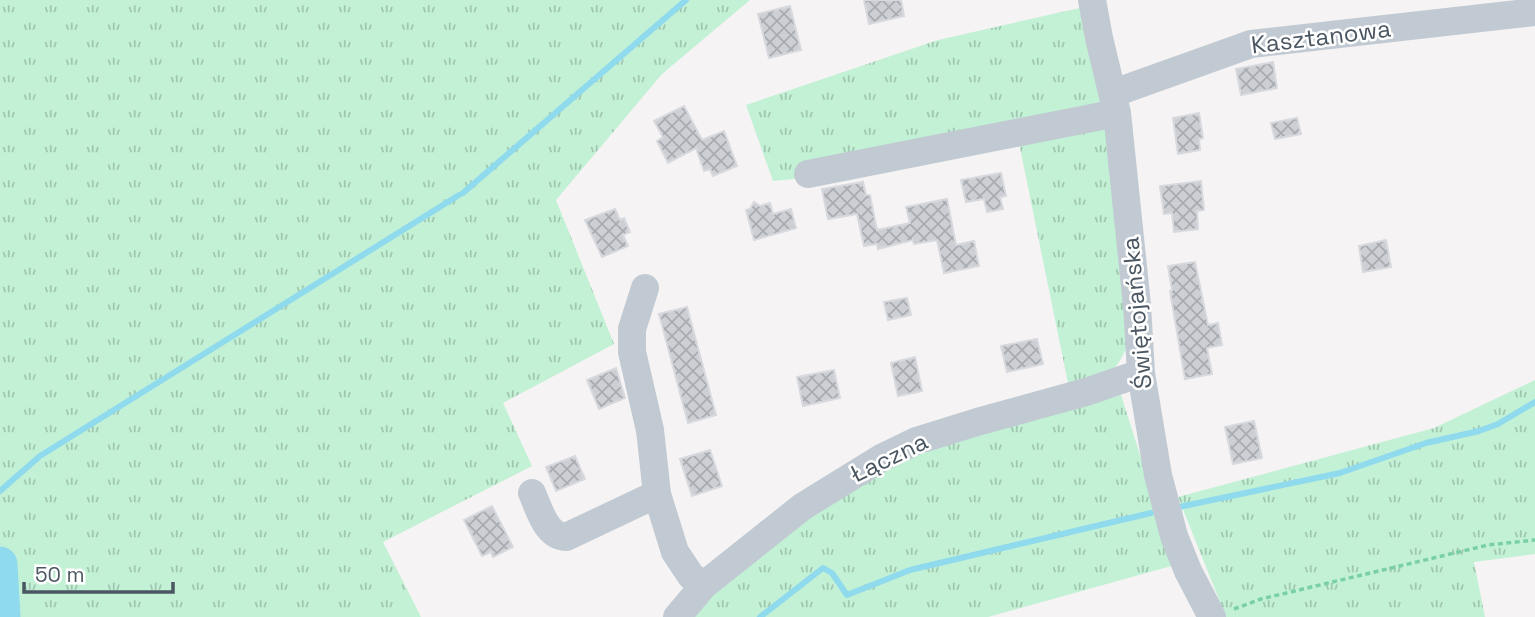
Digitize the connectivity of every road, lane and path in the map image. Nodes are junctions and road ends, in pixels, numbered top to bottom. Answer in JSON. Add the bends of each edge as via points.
{"nodes":[{"id":1,"x":1092,"y":0,"type":"edge"},
{"id":2,"x":1535,"y":12,"type":"edge"},
{"id":3,"x":1115,"y":103,"type":"junction"},
{"id":4,"x":808,"y":174,"type":"dead end"},
{"id":5,"x":645,"y":288,"type":"dead end"},
{"id":6,"x":1141,"y":373,"type":"junction"},
{"id":7,"x":532,"y":493,"type":"dead end"},
{"id":8,"x":657,"y":494,"type":"junction"},
{"id":9,"x":1535,"y":540,"type":"edge"},
{"id":10,"x":704,"y":585,"type":"junction"},
{"id":11,"x":677,"y":617,"type":"edge"},
{"id":12,"x":1212,"y":617,"type":"edge"}],
"edges":[{"from":1,"to":3,"type":"street","name":"Świętojańska"},
{"from":2,"to":3,"type":"street","name":"Kasztanowa","via":[[1251,44]]},
{"from":3,"to":4,"type":"street","name":"Kasztanowa"},
{"from":3,"to":6,"type":"street","name":"Świętojańska"},
{"from":5,"to":8,"type":"street","via":[[632,329],[632,352],[650,430]]},
{"from":6,"to":10,"type":"street","name":"Łączna","via":[[916,441],[883,457],[802,508]]},
{"from":6,"to":12,"type":"street","name":"Świętojańska","via":[[1158,475],[1174,536]]},
{"from":7,"to":8,"type":"street","via":[[558,537]]},
{"from":8,"to":10,"type":"street","via":[[675,552],[691,576]]},
{"from":9,"to":12,"type":"path","via":[[1448,554],[1261,599]]},
{"from":10,"to":11,"type":"street","name":"Łączna"}]}
